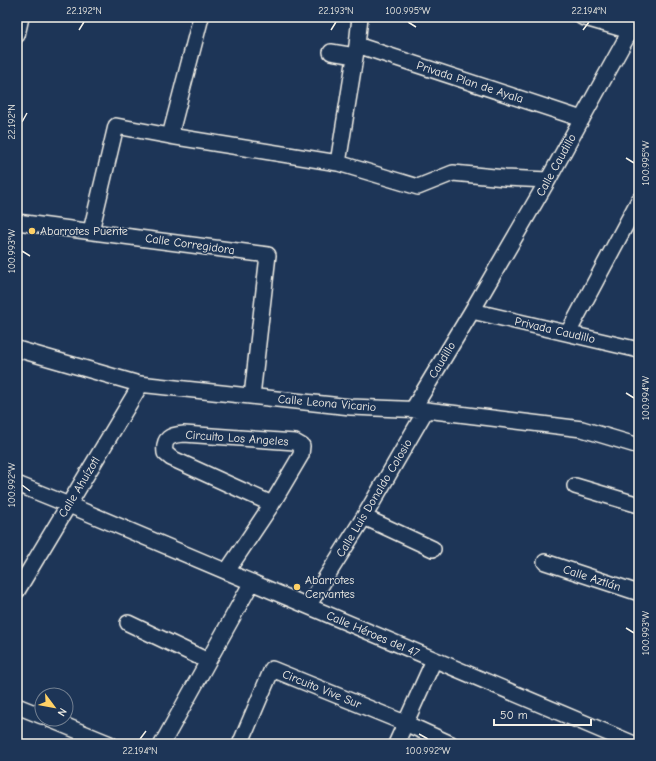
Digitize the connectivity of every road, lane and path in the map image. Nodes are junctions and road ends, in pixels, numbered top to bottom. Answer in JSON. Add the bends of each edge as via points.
{"nodes":[{"id":1,"x":21,"y":17,"type":"edge"},
{"id":2,"x":201,"y":17,"type":"edge"},
{"id":3,"x":360,"y":17,"type":"edge"},
{"id":4,"x":582,"y":17,"type":"edge"},
{"id":5,"x":638,"y":17,"type":"edge"},
{"id":6,"x":630,"y":31,"type":"junction"},
{"id":7,"x":17,"y":35,"type":"edge"},
{"id":8,"x":356,"y":51,"type":"junction"},
{"id":9,"x":331,"y":52,"type":"dead end"},
{"id":10,"x":582,"y":119,"type":"junction"},
{"id":11,"x":170,"y":136,"type":"junction"},
{"id":12,"x":338,"y":163,"type":"junction"},
{"id":13,"x":548,"y":180,"type":"junction"},
{"id":14,"x":639,"y":200,"type":"edge"},
{"id":15,"x":17,"y":222,"type":"edge"},
{"id":16,"x":91,"y":231,"type":"junction"},
{"id":17,"x":472,"y":311,"type":"junction"},
{"id":18,"x":568,"y":333,"type":"junction"},
{"id":19,"x":17,"y":349,"type":"edge"},
{"id":20,"x":639,"y":350,"type":"edge"},
{"id":21,"x":141,"y":384,"type":"junction"},
{"id":22,"x":252,"y":396,"type":"junction"},
{"id":23,"x":419,"y":410,"type":"junction"},
{"id":24,"x":639,"y":446,"type":"edge"},
{"id":25,"x":17,"y":484,"type":"edge"},
{"id":26,"x":575,"y":486,"type":"dead end"},
{"id":27,"x":272,"y":504,"type":"junction"},
{"id":28,"x":69,"y":505,"type":"junction"},
{"id":29,"x":639,"y":505,"type":"edge"},
{"id":30,"x":364,"y":517,"type":"junction"},
{"id":31,"x":433,"y":548,"type":"dead end"},
{"id":32,"x":545,"y":562,"type":"dead end"},
{"id":33,"x":227,"y":571,"type":"junction"},
{"id":34,"x":252,"y":582,"type":"junction"},
{"id":35,"x":18,"y":586,"type":"edge"},
{"id":36,"x":639,"y":593,"type":"edge"},
{"id":37,"x":308,"y":606,"type":"junction"},
{"id":38,"x":128,"y":623,"type":"dead end"},
{"id":39,"x":434,"y":660,"type":"junction"},
{"id":40,"x":208,"y":661,"type":"junction"},
{"id":41,"x":17,"y":706,"type":"edge"},
{"id":42,"x":34,"y":713,"type":"edge"},
{"id":43,"x":405,"y":723,"type":"junction"},
{"id":44,"x":67,"y":727,"type":"edge"},
{"id":45,"x":104,"y":743,"type":"edge"},
{"id":46,"x":162,"y":744,"type":"edge"},
{"id":47,"x":245,"y":744,"type":"edge"},
{"id":48,"x":396,"y":744,"type":"edge"},
{"id":49,"x":451,"y":744,"type":"edge"},
{"id":50,"x":634,"y":744,"type":"edge"}],
"edges":[{"from":1,"to":7,"type":"street"},
{"from":2,"to":11,"type":"street"},
{"from":3,"to":8,"type":"street"},
{"from":4,"to":6,"type":"street"},
{"from":5,"to":6,"type":"street","name":"Calle Caudillo"},
{"from":6,"to":10,"type":"street","name":"Calle Caudillo"},
{"from":8,"to":9,"type":"street","name":"Privada Plan de Ayala"},
{"from":8,"to":10,"type":"street","name":"Privada Plan de Ayala"},
{"from":8,"to":12,"type":"street"},
{"from":10,"to":13,"type":"street","name":"Calle Caudillo"},
{"from":11,"to":12,"type":"street"},
{"from":11,"to":16,"type":"street","via":[[116,126]]},
{"from":12,"to":13,"type":"street","via":[[418,187],[454,173]]},
{"from":13,"to":17,"type":"street","name":"Calle Caudillo"},
{"from":14,"to":18,"type":"street"},
{"from":15,"to":16,"type":"street","name":"Calle Corregidora"},
{"from":16,"to":22,"type":"street","name":"Calle Corregidora","via":[[268,255]]},
{"from":17,"to":18,"type":"street","name":"Privada Caudillo"},
{"from":17,"to":23,"type":"street","name":"Caudillo"},
{"from":18,"to":20,"type":"street","name":"Privada Caudillo"},
{"from":19,"to":21,"type":"street","name":"Calle Leona Vicario"},
{"from":21,"to":22,"type":"street","name":"Calle Leona Vicario"},
{"from":21,"to":28,"type":"street","name":"Calle Ahuízotl"},
{"from":22,"to":23,"type":"street","name":"Calle Leona Vicario","via":[[351,407]]},
{"from":23,"to":24,"type":"street","name":"Calle Leona Vicario","via":[[582,430]]},
{"from":23,"to":30,"type":"street","name":"Calle Luis Donaldo Colosio"},
{"from":25,"to":28,"type":"street","name":"Calle Héroes del 47"},
{"from":26,"to":29,"type":"street"},
{"from":27,"to":27,"type":"street","name":"Circuito Los Angeles","via":[[171,458],[165,453],[164,445],[167,439],[184,434],[295,442],[302,446],[301,455]]},
{"from":27,"to":33,"type":"street","name":"Circuito Los Angeles"},
{"from":28,"to":33,"type":"street","name":"Calle Héroes del 47"},
{"from":28,"to":35,"type":"street","name":"Calle Ahuízotl"},
{"from":30,"to":31,"type":"street"},
{"from":30,"to":37,"type":"street","name":"Calle Luis Donaldo Colosio"},
{"from":32,"to":36,"type":"street","name":"Calle Aztlán"},
{"from":33,"to":34,"type":"street","name":"Calle Héroes del 47"},
{"from":34,"to":37,"type":"street","name":"Calle Héroes del 47"},
{"from":34,"to":40,"type":"street"},
{"from":37,"to":39,"type":"street","name":"Calle Héroes del 47"},
{"from":38,"to":40,"type":"street"},
{"from":39,"to":43,"type":"street"},
{"from":39,"to":50,"type":"street","name":"Calle Héroes del 47"},
{"from":40,"to":46,"type":"street"},
{"from":41,"to":42,"type":"street"},
{"from":43,"to":47,"type":"street","name":"Circuito Vive Sur","via":[[272,669],[241,742]]},
{"from":43,"to":48,"type":"street"},
{"from":43,"to":49,"type":"street"},
{"from":44,"to":45,"type":"street"}]}
